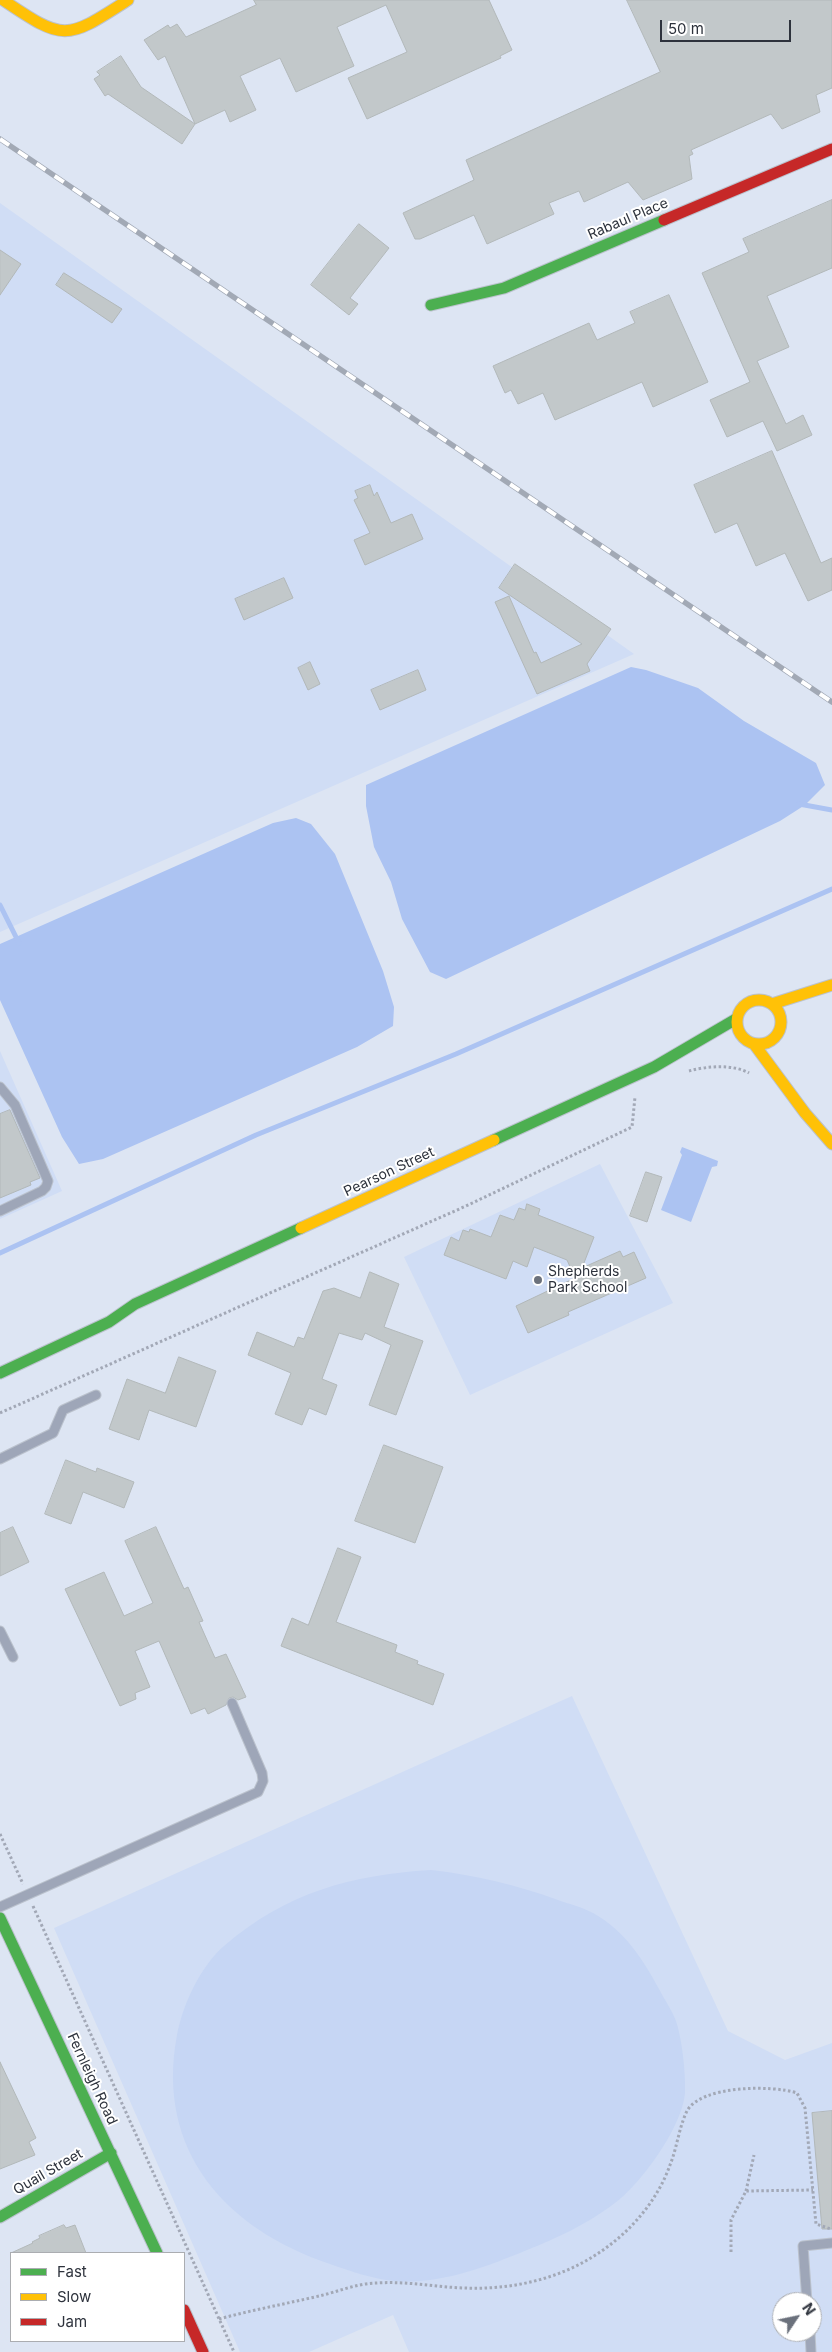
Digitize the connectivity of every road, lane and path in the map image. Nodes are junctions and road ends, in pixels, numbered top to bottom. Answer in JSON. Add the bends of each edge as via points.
{"nodes":[{"id":1,"x":3,"y":0,"type":"edge"},
{"id":2,"x":128,"y":0,"type":"edge"},
{"id":3,"x":832,"y":149,"type":"edge"},
{"id":4,"x":432,"y":305,"type":"dead end"},
{"id":5,"x":832,"y":985,"type":"edge"},
{"id":6,"x":832,"y":991,"type":"edge"},
{"id":7,"x":772,"y":1004,"type":"junction"},
{"id":8,"x":810,"y":1006,"type":"dead end"},
{"id":9,"x":795,"y":1015,"type":"dead end"},
{"id":10,"x":736,"y":1019,"type":"junction"},
{"id":11,"x":779,"y":1030,"type":"junction"},
{"id":12,"x":745,"y":1042,"type":"junction"},
{"id":13,"x":708,"y":1050,"type":"dead end"},
{"id":14,"x":782,"y":1051,"type":"dead end"},
{"id":15,"x":654,"y":1067,"type":"junction"},
{"id":16,"x":681,"y":1074,"type":"dead end"},
{"id":17,"x":791,"y":1076,"type":"dead end"},
{"id":18,"x":755,"y":1077,"type":"dead end"},
{"id":19,"x":0,"y":1087,"type":"edge"},
{"id":20,"x":635,"y":1095,"type":"dead end"},
{"id":21,"x":0,"y":1100,"type":"edge"},
{"id":22,"x":15,"y":1106,"type":"junction"},
{"id":23,"x":804,"y":1113,"type":"junction"},
{"id":24,"x":832,"y":1144,"type":"edge"},
{"id":25,"x":0,"y":1211,"type":"edge"},
{"id":26,"x":135,"y":1304,"type":"junction"},
{"id":27,"x":95,"y":1316,"type":"dead end"},
{"id":28,"x":0,"y":1373,"type":"edge"},
{"id":29,"x":96,"y":1395,"type":"dead end"},
{"id":30,"x":0,"y":1413,"type":"edge"},
{"id":31,"x":0,"y":1459,"type":"edge"},
{"id":32,"x":0,"y":1631,"type":"edge"},
{"id":33,"x":13,"y":1657,"type":"dead end"},
{"id":34,"x":232,"y":1703,"type":"dead end"},
{"id":35,"x":0,"y":1834,"type":"edge"},
{"id":36,"x":28,"y":1895,"type":"junction"},
{"id":37,"x":0,"y":1908,"type":"edge"},
{"id":38,"x":0,"y":1918,"type":"edge"},
{"id":39,"x":111,"y":2153,"type":"junction"},
{"id":40,"x":754,"y":2155,"type":"dead end"},
{"id":41,"x":813,"y":2190,"type":"junction"},
{"id":42,"x":746,"y":2192,"type":"junction"},
{"id":43,"x":0,"y":2217,"type":"edge"},
{"id":44,"x":832,"y":2229,"type":"edge"},
{"id":45,"x":832,"y":2243,"type":"edge"},
{"id":46,"x":157,"y":2252,"type":"edge"},
{"id":47,"x":731,"y":2252,"type":"dead end"},
{"id":48,"x":806,"y":2292,"type":"edge"},
{"id":49,"x":185,"y":2312,"type":"edge"},
{"id":50,"x":219,"y":2319,"type":"junction"},
{"id":51,"x":203,"y":2352,"type":"edge"},
{"id":52,"x":234,"y":2352,"type":"edge"}],
"edges":[{"from":1,"to":2,"type":"street","via":[[37,24],[65,34],[79,30]]},
{"from":3,"to":4,"type":"street","name":"Rabaul Place","via":[[504,288]]},
{"from":5,"to":7,"type":"street","name":"Pearson Street"},
{"from":6,"to":8,"type":"street"},
{"from":7,"to":10,"type":"street","name":"Pearson Street","via":[[753,1000],[742,1007]]},
{"from":7,"to":11,"type":"street","via":[[779,1013]]},
{"from":9,"to":11,"type":"street"},
{"from":10,"to":12,"type":"street"},
{"from":10,"to":15,"type":"street","name":"Pearson Street"},
{"from":11,"to":12,"type":"street","via":[[767,1042]]},
{"from":11,"to":14,"type":"street"},
{"from":12,"to":23,"type":"street"},
{"from":13,"to":15,"type":"street","name":"Pearson Street"},
{"from":15,"to":26,"type":"street","name":"Pearson Street"},
{"from":16,"to":18,"type":"path","via":[[695,1069],[727,1067],[742,1069]]},
{"from":17,"to":23,"type":"street"},
{"from":19,"to":22,"type":"lane"},
{"from":20,"to":30,"type":"path","via":[[632,1127],[466,1206]]},
{"from":21,"to":22,"type":"lane"},
{"from":22,"to":25,"type":"lane","via":[[48,1185]]},
{"from":23,"to":24,"type":"street"},
{"from":26,"to":27,"type":"street","name":"Pearson Street"},
{"from":26,"to":28,"type":"street","name":"Pearson Street","via":[[109,1322]]},
{"from":29,"to":31,"type":"lane","via":[[63,1410],[53,1433]]},
{"from":32,"to":33,"type":"lane"},
{"from":34,"to":36,"type":"lane","via":[[262,1773],[263,1781],[258,1792]]},
{"from":35,"to":36,"type":"path"},
{"from":36,"to":37,"type":"lane"},
{"from":36,"to":50,"type":"path"},
{"from":38,"to":39,"type":"street","name":"Fernleigh Road"},
{"from":39,"to":43,"type":"street","name":"Quail Street"},
{"from":39,"to":46,"type":"street","name":"Fernleigh Road"},
{"from":40,"to":42,"type":"path"},
{"from":41,"to":42,"type":"path"},
{"from":41,"to":44,"type":"path","via":[[816,2224]]},
{"from":41,"to":50,"type":"path","via":[[805,2108],[797,2093],[783,2089],[730,2090],[701,2097],[688,2110],[670,2166],[658,2191],[629,2229],[594,2256],[555,2275],[516,2286],[464,2288],[375,2282]]},
{"from":42,"to":47,"type":"path","via":[[732,2220]]},
{"from":45,"to":48,"type":"lane","via":[[803,2246]]},
{"from":49,"to":51,"type":"street"},
{"from":50,"to":52,"type":"path"}]}
